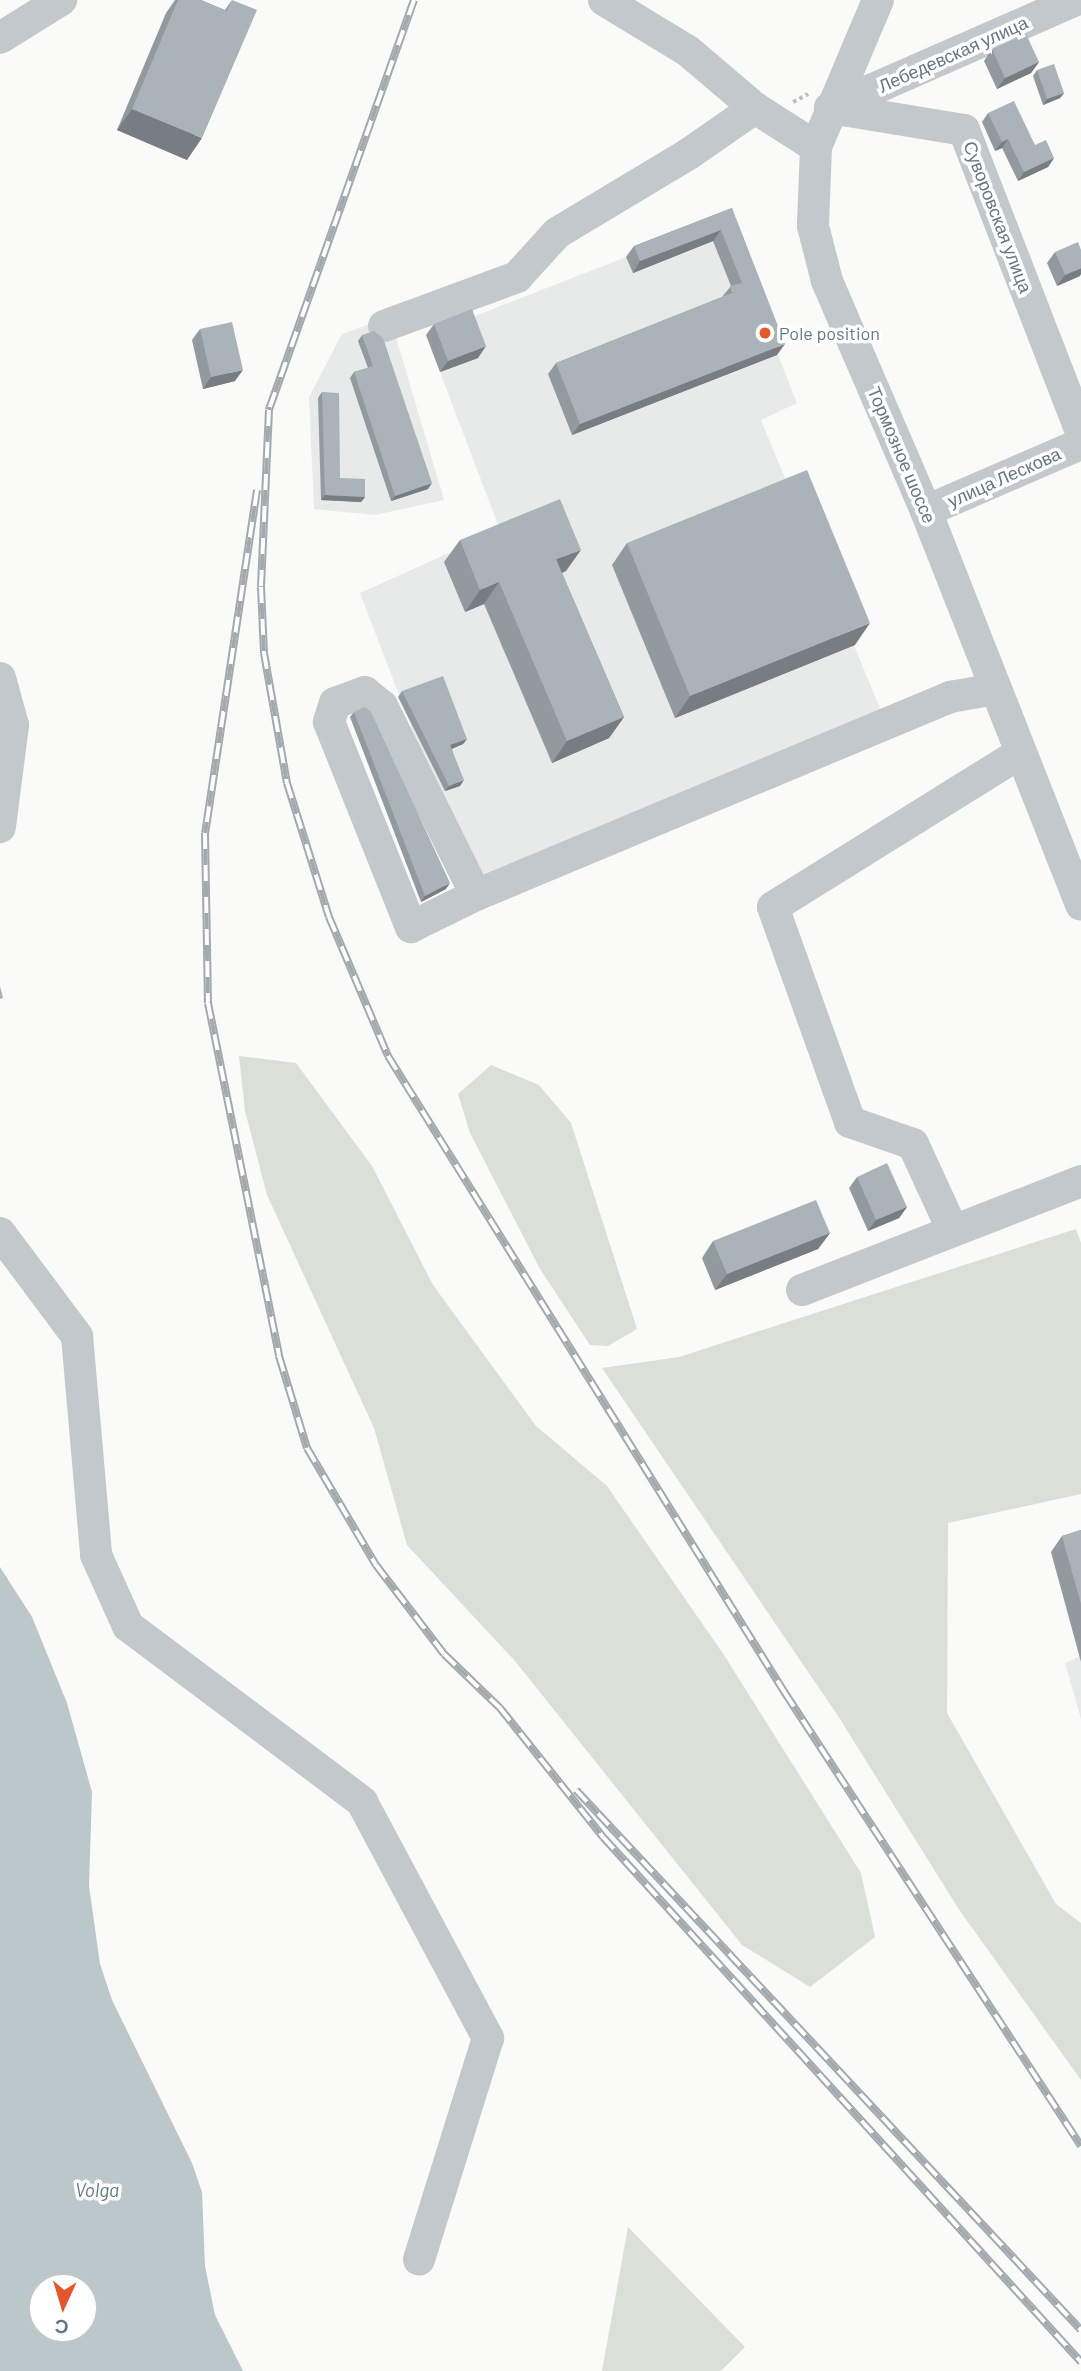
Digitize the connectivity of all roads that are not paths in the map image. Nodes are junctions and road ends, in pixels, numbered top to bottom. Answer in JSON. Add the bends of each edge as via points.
{"nodes":[{"id":1,"x":61,"y":0,"type":"edge"},
{"id":2,"x":604,"y":0,"type":"edge"},
{"id":3,"x":878,"y":0,"type":"edge"},
{"id":4,"x":1076,"y":0,"type":"edge"},
{"id":5,"x":0,"y":38,"type":"edge"},
{"id":6,"x":755,"y":108,"type":"junction"},
{"id":7,"x":830,"y":108,"type":"junction"},
{"id":8,"x":816,"y":147,"type":"junction"},
{"id":9,"x":384,"y":326,"type":"dead end"},
{"id":10,"x":1081,"y":431,"type":"edge"},
{"id":11,"x":1081,"y":444,"type":"edge"},
{"id":12,"x":926,"y":511,"type":"junction"},
{"id":13,"x":0,"y":678,"type":"edge"},
{"id":14,"x":995,"y":689,"type":"junction"},
{"id":15,"x":1020,"y":754,"type":"junction"},
{"id":16,"x":0,"y":827,"type":"edge"},
{"id":17,"x":476,"y":895,"type":"junction"},
{"id":18,"x":1081,"y":905,"type":"edge"},
{"id":19,"x":1081,"y":1181,"type":"edge"},
{"id":20,"x":953,"y":1231,"type":"junction"},
{"id":21,"x":0,"y":1233,"type":"edge"},
{"id":22,"x":802,"y":1290,"type":"dead end"},
{"id":23,"x":419,"y":2259,"type":"dead end"}],
"edges":[{"from":1,"to":5,"type":"street"},
{"from":2,"to":6,"type":"street","via":[[688,51]]},
{"from":3,"to":7,"type":"street","name":"Тормозное шоссе"},
{"from":4,"to":7,"type":"street","name":"Лебедевская улица"},
{"from":6,"to":8,"type":"street"},
{"from":6,"to":9,"type":"street","via":[[557,233],[517,277]]},
{"from":7,"to":8,"type":"street","name":"Тормозное шоссе"},
{"from":7,"to":10,"type":"street","name":"Суворовская улица","via":[[964,130]]},
{"from":8,"to":12,"type":"street","name":"Тормозное шоссе","via":[[813,226],[827,281]]},
{"from":11,"to":12,"type":"street","name":"улица Лескова"},
{"from":12,"to":14,"type":"street","name":"Тормозное шоссе"},
{"from":13,"to":16,"type":"street","via":[[13,725]]},
{"from":14,"to":15,"type":"street","name":"Тормозное шоссе"},
{"from":14,"to":17,"type":"street","via":[[950,697]]},
{"from":15,"to":18,"type":"street","name":"Тормозное шоссе"},
{"from":15,"to":20,"type":"street","via":[[773,907],[850,1122],[913,1144]]},
{"from":17,"to":17,"type":"street","via":[[382,706],[365,692],[335,703],[329,722],[411,926]]},
{"from":19,"to":20,"type":"street"},
{"from":20,"to":22,"type":"street"},
{"from":21,"to":23,"type":"street","via":[[77,1336],[96,1555],[128,1626],[362,1802],[488,2038]]}]}
